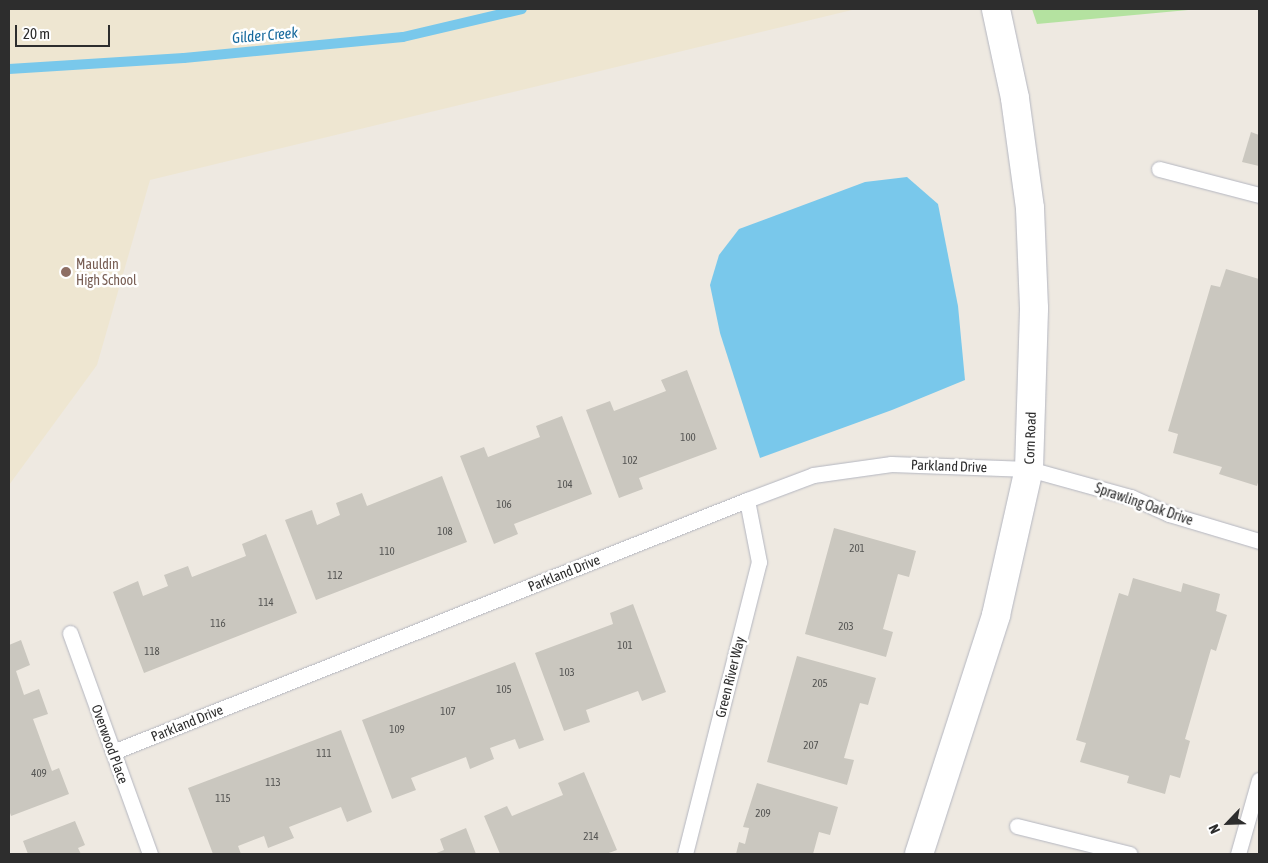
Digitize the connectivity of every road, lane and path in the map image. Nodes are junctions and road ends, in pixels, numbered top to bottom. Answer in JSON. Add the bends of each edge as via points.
{"nodes":[{"id":1,"x":996,"y":9,"type":"edge"},
{"id":2,"x":1159,"y":169,"type":"dead end"},
{"id":3,"x":1259,"y":195,"type":"edge"},
{"id":4,"x":1029,"y":469,"type":"junction"},
{"id":5,"x":747,"y":500,"type":"junction"},
{"id":6,"x":1259,"y":541,"type":"edge"},
{"id":7,"x":70,"y":633,"type":"dead end"},
{"id":8,"x":113,"y":752,"type":"junction"},
{"id":9,"x":1259,"y":780,"type":"edge"},
{"id":10,"x":1017,"y":826,"type":"dead end"},
{"id":11,"x":150,"y":854,"type":"edge"},
{"id":12,"x":685,"y":854,"type":"edge"},
{"id":13,"x":919,"y":854,"type":"edge"},
{"id":14,"x":1130,"y":854,"type":"edge"},
{"id":15,"x":1238,"y":854,"type":"edge"}],
"edges":[{"from":1,"to":4,"type":"street","name":"Corn Road","via":[[1015,98],[1030,208],[1034,308]]},
{"from":2,"to":3,"type":"lane"},
{"from":4,"to":5,"type":"lane","name":"Parkland Drive","via":[[891,464],[813,476]]},
{"from":4,"to":6,"type":"lane","name":"Sprawling Oak Drive","via":[[1131,497],[1169,514]]},
{"from":4,"to":13,"type":"street","name":"Corn Road","via":[[996,615]]},
{"from":5,"to":8,"type":"lane","name":"Parkland Drive"},
{"from":5,"to":12,"type":"lane","name":"Green River Way","via":[[759,562]]},
{"from":7,"to":8,"type":"lane","name":"Overwood Place"},
{"from":8,"to":11,"type":"lane","name":"Overwood Place"},
{"from":9,"to":15,"type":"lane"},
{"from":10,"to":14,"type":"lane"}]}
